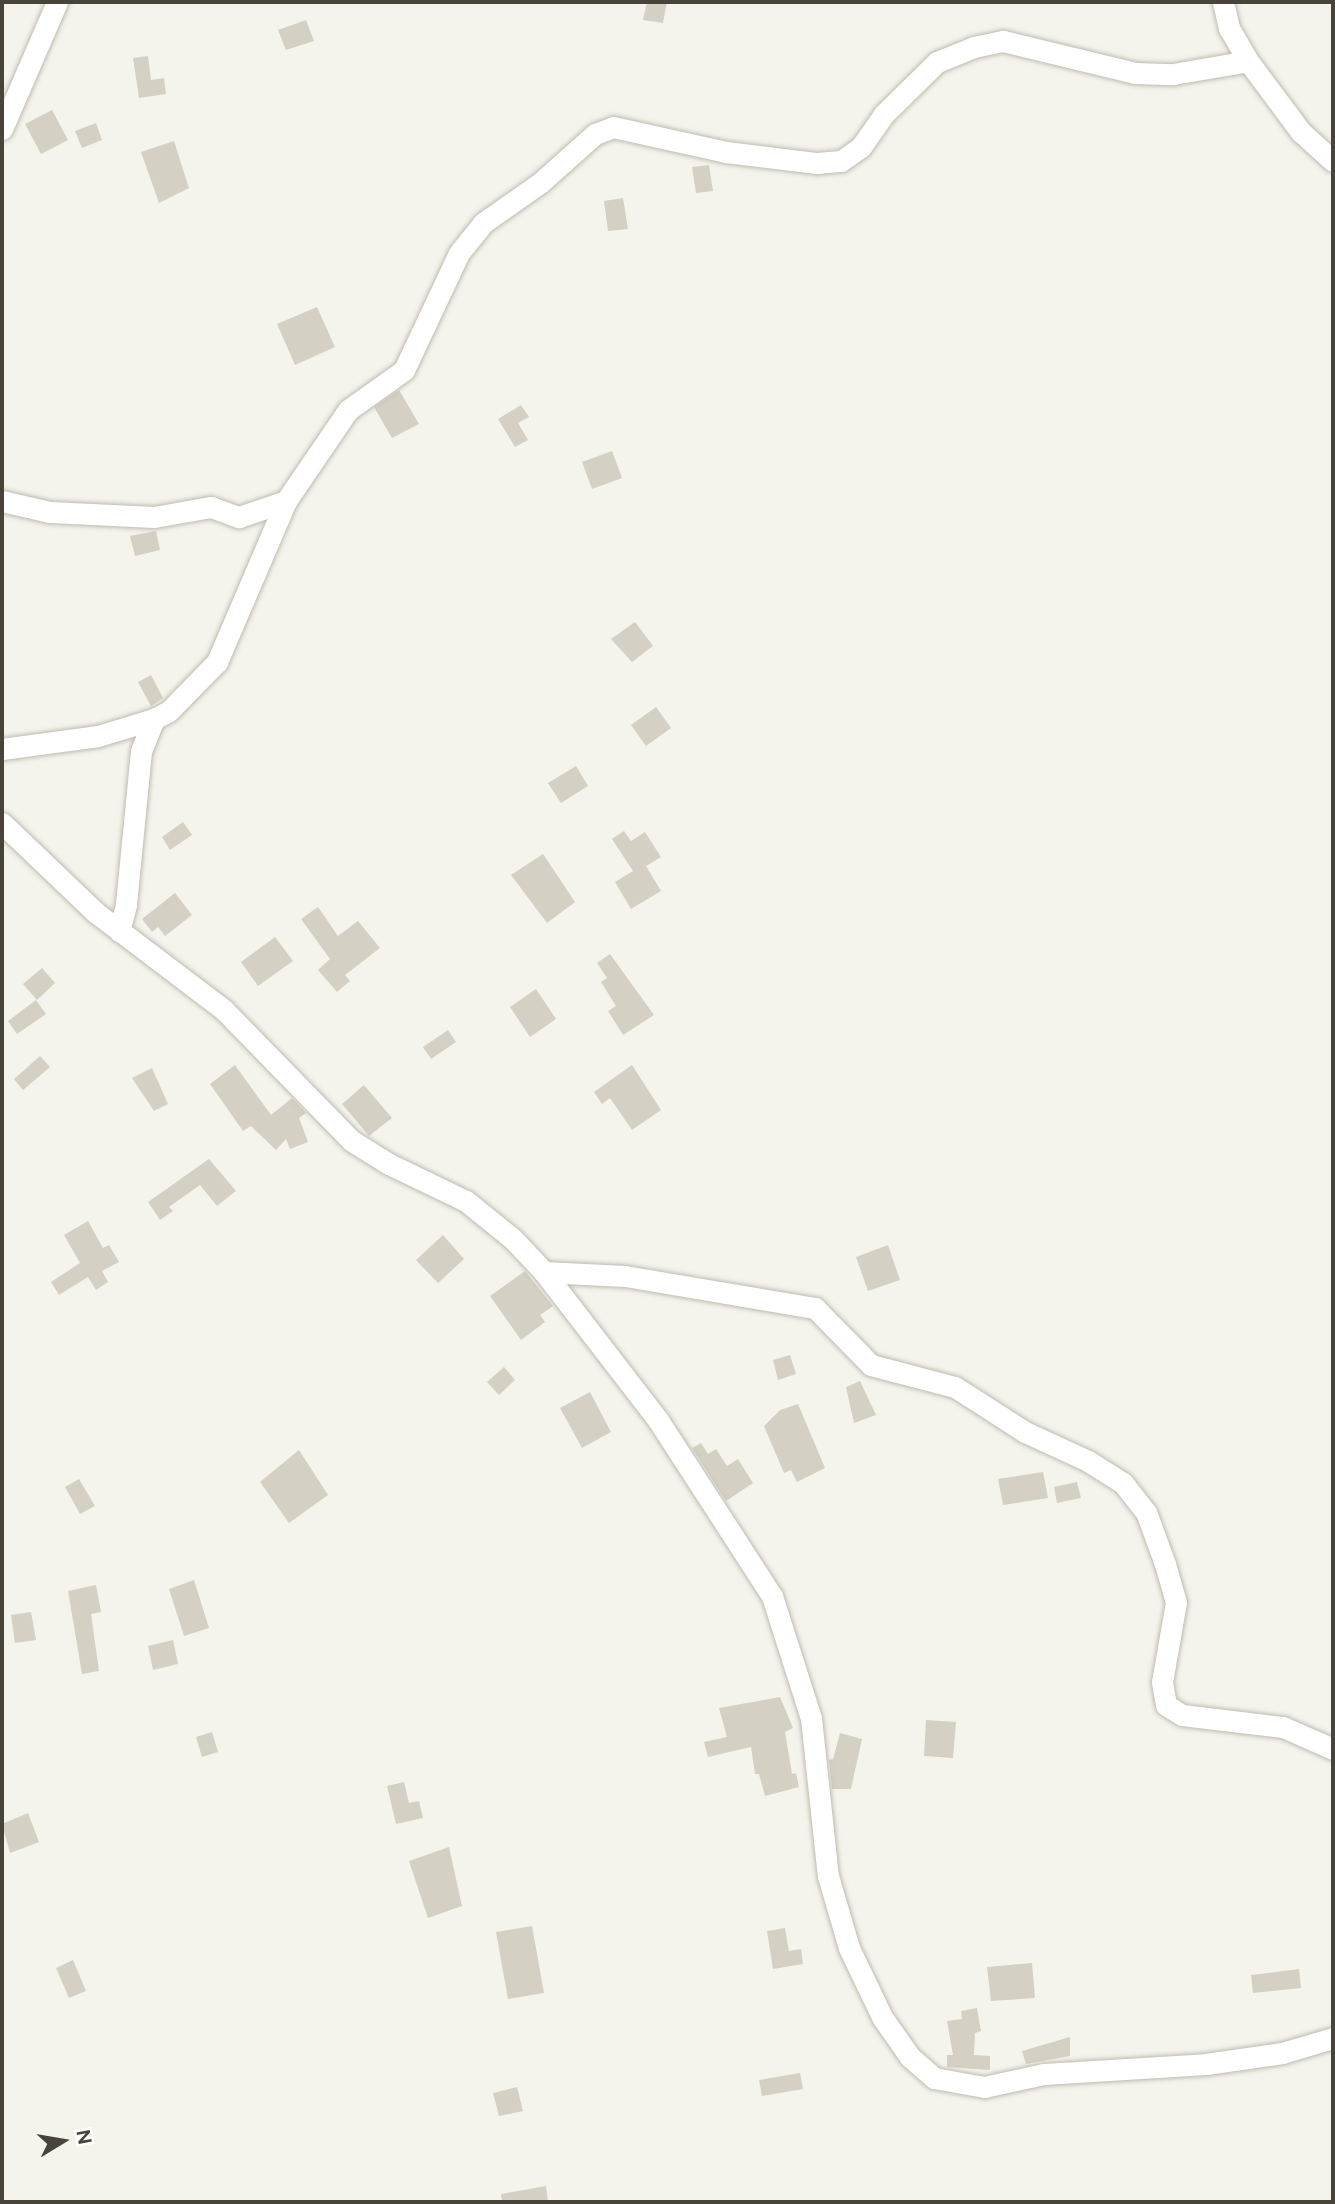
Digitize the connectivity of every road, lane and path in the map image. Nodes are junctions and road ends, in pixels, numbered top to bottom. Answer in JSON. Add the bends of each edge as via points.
{"nodes":[{"id":1,"x":57,"y":2,"type":"edge"},
{"id":2,"x":1223,"y":2,"type":"edge"},
{"id":3,"x":1248,"y":61,"type":"junction"},
{"id":4,"x":2,"y":129,"type":"edge"},
{"id":5,"x":1333,"y":161,"type":"edge"},
{"id":6,"x":2,"y":501,"type":"edge"},
{"id":7,"x":286,"y":501,"type":"junction"},
{"id":8,"x":154,"y":719,"type":"junction"},
{"id":9,"x":2,"y":749,"type":"edge"},
{"id":10,"x":2,"y":823,"type":"edge"},
{"id":11,"x":119,"y":931,"type":"junction"},
{"id":12,"x":544,"y":1272,"type":"junction"},
{"id":13,"x":1333,"y":1749,"type":"edge"},
{"id":14,"x":1333,"y":2038,"type":"edge"}],
"edges":[{"from":1,"to":4,"type":"street"},
{"from":2,"to":3,"type":"street","via":[[1229,27]]},
{"from":3,"to":5,"type":"street","via":[[1301,132]]},
{"from":3,"to":7,"type":"street","via":[[1173,74],[1135,73],[1003,41],[974,47],[937,62],[883,115],[861,147],[841,161],[817,163],[726,152],[613,127],[595,134],[540,183],[483,223],[459,253],[404,370],[348,410]]},
{"from":6,"to":7,"type":"street","via":[[50,512],[154,517],[211,507],[239,517]]},
{"from":7,"to":8,"type":"street","via":[[217,663],[169,711]]},
{"from":8,"to":9,"type":"street","via":[[98,736]]},
{"from":8,"to":11,"type":"street","via":[[141,751],[126,904]]},
{"from":10,"to":11,"type":"street"},
{"from":11,"to":12,"type":"street","via":[[224,1010],[352,1141],[466,1201]]},
{"from":12,"to":13,"type":"street","via":[[625,1276],[815,1308],[871,1365],[955,1387],[1025,1432],[1088,1461],[1123,1483],[1146,1512],[1165,1564],[1176,1602],[1162,1682],[1166,1705],[1182,1715],[1283,1727]]},
{"from":12,"to":14,"type":"street","via":[[658,1420],[772,1596],[811,1718],[817,1814],[828,1876],[849,1948],[882,2017],[909,2057],[934,2078],[984,2087],[1044,2074],[1206,2064],[1282,2053]]}]}
